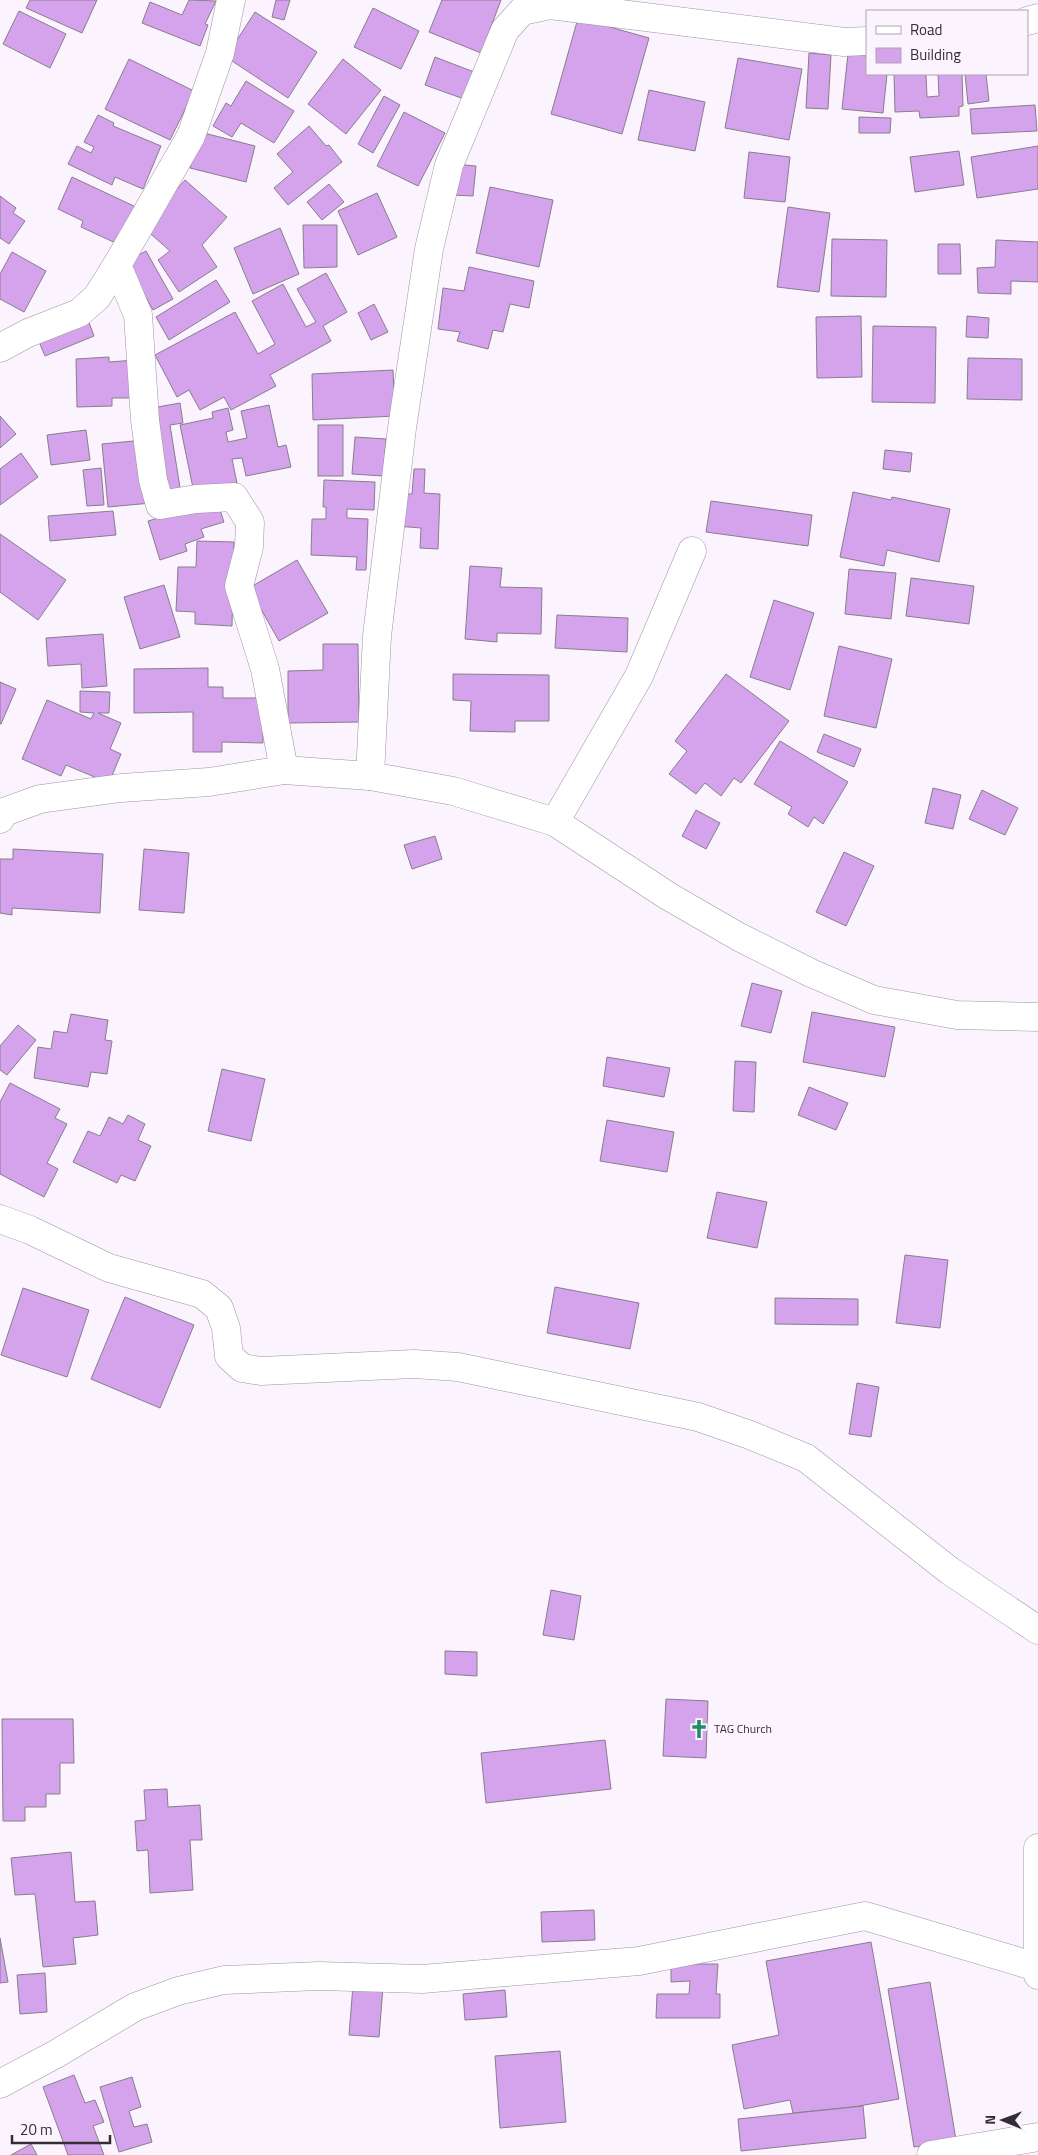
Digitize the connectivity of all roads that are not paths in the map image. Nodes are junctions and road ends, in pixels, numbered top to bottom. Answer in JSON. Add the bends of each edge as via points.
{"nodes":[{"id":1,"x":230,"y":0,"type":"edge"},
{"id":2,"x":866,"y":40,"type":"edge"},
{"id":3,"x":117,"y":265,"type":"junction"},
{"id":4,"x":0,"y":348,"type":"edge"},
{"id":5,"x":692,"y":551,"type":"dead end"},
{"id":6,"x":284,"y":770,"type":"junction"},
{"id":7,"x":370,"y":776,"type":"junction"},
{"id":8,"x":1,"y":812,"type":"edge"},
{"id":9,"x":555,"y":822,"type":"junction"},
{"id":10,"x":1038,"y":1016,"type":"edge"},
{"id":11,"x":0,"y":1218,"type":"edge"},
{"id":12,"x":1038,"y":1630,"type":"edge"},
{"id":13,"x":1038,"y":1848,"type":"edge"},
{"id":14,"x":1037,"y":1971,"type":"edge"},
{"id":15,"x":0,"y":2084,"type":"edge"},
{"id":16,"x":1038,"y":2137,"type":"edge"},
{"id":17,"x":931,"y":2155,"type":"edge"}],
"edges":[{"from":1,"to":3,"type":"street","via":[[220,53],[191,136]]},
{"from":2,"to":7,"type":"street","via":[[844,42],[550,5],[522,11],[505,30],[449,165],[429,249],[402,428],[377,636]]},
{"from":3,"to":4,"type":"street","via":[[97,297],[79,313]]},
{"from":3,"to":6,"type":"street","via":[[138,315],[145,420],[153,480],[160,505],[234,497],[250,522],[249,547],[239,586],[265,669]]},
{"from":5,"to":9,"type":"street","via":[[639,676]]},
{"from":6,"to":7,"type":"street"},
{"from":6,"to":8,"type":"street","via":[[209,782],[122,788],[40,799]]},
{"from":7,"to":9,"type":"street","via":[[453,791]]},
{"from":9,"to":10,"type":"street","via":[[668,896],[738,937],[874,1000],[957,1015]]},
{"from":11,"to":12,"type":"street","via":[[109,1268],[202,1294],[220,1308],[229,1356],[242,1368],[261,1371],[414,1364],[458,1367],[698,1417],[750,1435],[806,1458],[950,1571]]},
{"from":13,"to":14,"type":"street"},
{"from":14,"to":15,"type":"street","via":[[865,1916],[640,1961],[422,1979],[319,1976],[224,1980],[178,1991],[135,2007]]},
{"from":16,"to":17,"type":"street"}]}
